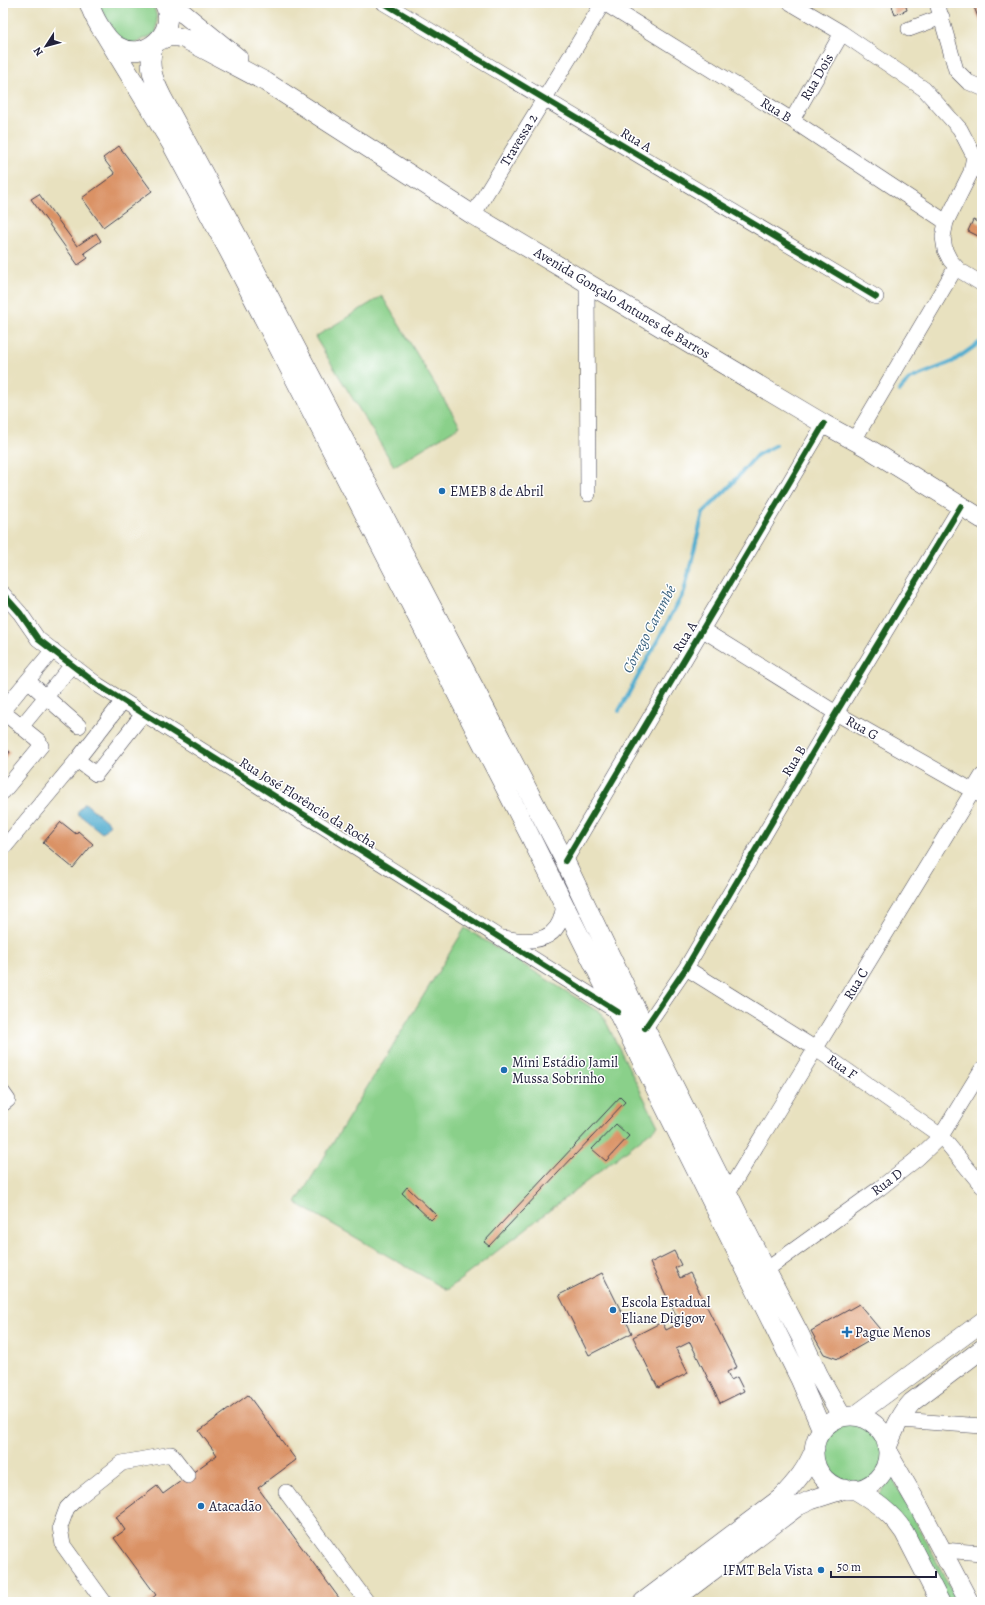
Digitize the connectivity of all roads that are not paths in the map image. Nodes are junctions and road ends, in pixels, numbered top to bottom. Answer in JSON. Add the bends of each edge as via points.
{"nodes":[{"id":1,"x":88,"y":3,"type":"edge"},
{"id":2,"x":384,"y":3,"type":"edge"},
{"id":3,"x":603,"y":3,"type":"edge"},
{"id":4,"x":792,"y":3,"type":"edge"},
{"id":5,"x":164,"y":4,"type":"edge"},
{"id":6,"x":940,"y":10,"type":"edge"},
{"id":7,"x":909,"y":29,"type":"dead end"},
{"id":8,"x":842,"y":34,"type":"junction"},
{"id":9,"x":106,"y":36,"type":"junction"},
{"id":10,"x":156,"y":43,"type":"junction"},
{"id":11,"x":266,"y":82,"type":"junction"},
{"id":12,"x":982,"y":88,"type":"edge"},
{"id":13,"x":544,"y":99,"type":"junction"},
{"id":14,"x":792,"y":120,"type":"junction"},
{"id":15,"x":474,"y":215,"type":"junction"},
{"id":16,"x":946,"y":222,"type":"junction"},
{"id":17,"x":956,"y":267,"type":"junction"},
{"id":18,"x":586,"y":282,"type":"junction"},
{"id":19,"x":982,"y":284,"type":"edge"},
{"id":20,"x":876,"y":297,"type":"dead end"},
{"id":21,"x":824,"y":424,"type":"junction"},
{"id":22,"x":854,"y":440,"type":"junction"},
{"id":23,"x":588,"y":494,"type":"dead end"},
{"id":24,"x":962,"y":506,"type":"junction"},
{"id":25,"x":982,"y":519,"type":"edge"},
{"id":26,"x":3,"y":594,"type":"edge"},
{"id":27,"x":703,"y":630,"type":"junction"},
{"id":28,"x":52,"y":650,"type":"junction"},
{"id":29,"x":72,"y":665,"type":"junction"},
{"id":30,"x":28,"y":681,"type":"junction"},
{"id":31,"x":46,"y":696,"type":"junction"},
{"id":32,"x":123,"y":701,"type":"junction"},
{"id":33,"x":3,"y":711,"type":"edge"},
{"id":34,"x":836,"y":713,"type":"junction"},
{"id":35,"x":143,"y":714,"type":"junction"},
{"id":36,"x":79,"y":726,"type":"dead end"},
{"id":37,"x":21,"y":727,"type":"junction"},
{"id":38,"x":77,"y":760,"type":"junction"},
{"id":39,"x":982,"y":776,"type":"edge"},
{"id":40,"x":3,"y":792,"type":"edge"},
{"id":41,"x":978,"y":794,"type":"edge"},
{"id":42,"x":3,"y":849,"type":"edge"},
{"id":43,"x":565,"y":861,"type":"junction"},
{"id":44,"x":564,"y":905,"type":"junction"},
{"id":45,"x":498,"y":937,"type":"junction"},
{"id":46,"x":686,"y":968,"type":"junction"},
{"id":47,"x":618,"y":1012,"type":"junction"},
{"id":48,"x":646,"y":1028,"type":"junction"},
{"id":49,"x":816,"y":1049,"type":"junction"},
{"id":50,"x":982,"y":1069,"type":"edge"},
{"id":51,"x":3,"y":1093,"type":"edge"},
{"id":52,"x":3,"y":1104,"type":"edge"},
{"id":53,"x":941,"y":1136,"type":"junction"},
{"id":54,"x":982,"y":1186,"type":"edge"},
{"id":55,"x":728,"y":1192,"type":"junction"},
{"id":56,"x":766,"y":1270,"type":"junction"},
{"id":57,"x":982,"y":1322,"type":"edge"},
{"id":58,"x":982,"y":1349,"type":"edge"},
{"id":59,"x":849,"y":1417,"type":"junction"},
{"id":60,"x":899,"y":1420,"type":"junction"},
{"id":61,"x":982,"y":1426,"type":"edge"},
{"id":62,"x":822,"y":1430,"type":"junction"},
{"id":63,"x":815,"y":1448,"type":"junction"},
{"id":64,"x":888,"y":1450,"type":"junction"},
{"id":65,"x":188,"y":1476,"type":"dead end"},
{"id":66,"x":849,"y":1489,"type":"junction"},
{"id":67,"x":286,"y":1492,"type":"dead end"},
{"id":68,"x":942,"y":1550,"type":"junction"},
{"id":69,"x":982,"y":1552,"type":"edge"},
{"id":70,"x":104,"y":1602,"type":"edge"},
{"id":71,"x":367,"y":1602,"type":"edge"},
{"id":72,"x":643,"y":1602,"type":"edge"},
{"id":73,"x":671,"y":1602,"type":"edge"},
{"id":74,"x":940,"y":1602,"type":"edge"},
{"id":75,"x":969,"y":1602,"type":"edge"}],
"edges":[{"from":1,"to":9,"type":"main road"},
{"from":2,"to":13,"type":"street","name":"Rua A"},
{"from":3,"to":13,"type":"street","name":"Travessa 2"},
{"from":3,"to":14,"type":"street","name":"Rua B"},
{"from":4,"to":8,"type":"street"},
{"from":5,"to":10,"type":"main road","via":[[167,24]]},
{"from":5,"to":11,"type":"main road","name":"Avenida Gonçalo Antunes de Barros","via":[[184,14]]},
{"from":6,"to":7,"type":"street"},
{"from":6,"to":12,"type":"street","via":[[956,70],[968,82]]},
{"from":8,"to":14,"type":"street","name":"Rua Dois"},
{"from":8,"to":16,"type":"street","via":[[924,89],[960,129],[974,156],[970,172]]},
{"from":9,"to":10,"type":"main road","name":"Avenida Gonçalo Antunes de Barros","via":[[116,46],[128,51],[142,50]]},
{"from":9,"to":44,"type":"main road","via":[[171,143],[231,255]]},
{"from":10,"to":11,"type":"main road","name":"Avenida Gonçalo Antunes de Barros","via":[[169,36],[185,39]]},
{"from":10,"to":43,"type":"main road","via":[[150,58],[155,82],[162,97],[248,255]]},
{"from":11,"to":15,"type":"main road","name":"Avenida Gonçalo Antunes de Barros"},
{"from":13,"to":15,"type":"street","name":"Travessa 2"},
{"from":13,"to":20,"type":"street","name":"Rua A"},
{"from":14,"to":16,"type":"street","name":"Rua B"},
{"from":15,"to":18,"type":"main road","name":"Avenida Gonçalo Antunes de Barros"},
{"from":16,"to":17,"type":"street","via":[[943,237],[945,250]]},
{"from":17,"to":19,"type":"street"},
{"from":17,"to":22,"type":"street"},
{"from":18,"to":21,"type":"main road","name":"Avenida Gonçalo Antunes de Barros"},
{"from":18,"to":23,"type":"street"},
{"from":21,"to":22,"type":"main road","name":"Avenida Gonçalo Antunes de Barros"},
{"from":21,"to":27,"type":"street","name":"Rua A"},
{"from":22,"to":24,"type":"main road","name":"Avenida Gonçalo Antunes de Barros"},
{"from":24,"to":25,"type":"main road","name":"Avenida Gonçalo Antunes de Barros"},
{"from":24,"to":34,"type":"street","name":"Rua B"},
{"from":26,"to":28,"type":"street","name":"Rua José Florêncio da Rocha","via":[[38,639]]},
{"from":27,"to":34,"type":"street","name":"Rua G"},
{"from":27,"to":43,"type":"street","name":"Rua A"},
{"from":28,"to":29,"type":"street","name":"Rua José Florêncio da Rocha"},
{"from":28,"to":30,"type":"street"},
{"from":29,"to":31,"type":"street"},
{"from":29,"to":32,"type":"street","name":"Rua José Florêncio da Rocha"},
{"from":30,"to":31,"type":"street"},
{"from":30,"to":33,"type":"street"},
{"from":31,"to":36,"type":"street"},
{"from":31,"to":37,"type":"street"},
{"from":32,"to":35,"type":"street","name":"Rua José Florêncio da Rocha"},
{"from":32,"to":38,"type":"street"},
{"from":33,"to":37,"type":"street"},
{"from":34,"to":41,"type":"street","name":"Rua G"},
{"from":34,"to":46,"type":"street","name":"Rua B"},
{"from":35,"to":38,"type":"street","via":[[96,774]]},
{"from":35,"to":45,"type":"street","name":"Rua José Florêncio da Rocha"},
{"from":37,"to":40,"type":"street","via":[[39,741],[41,747]]},
{"from":38,"to":42,"type":"street"},
{"from":39,"to":41,"type":"street","name":"Rua C"},
{"from":41,"to":49,"type":"street","name":"Rua C"},
{"from":43,"to":48,"type":"main road"},
{"from":44,"to":45,"type":"street","name":"Rua José Florêncio da Rocha","via":[[556,929],[545,937],[521,942]]},
{"from":44,"to":47,"type":"main road"},
{"from":45,"to":47,"type":"street","name":"Rua José Florêncio da Rocha"},
{"from":46,"to":48,"type":"street","name":"Rua B"},
{"from":46,"to":49,"type":"street","name":"Rua F"},
{"from":47,"to":62,"type":"main road","via":[[800,1379]]},
{"from":48,"to":55,"type":"main road"},
{"from":49,"to":53,"type":"street","name":"Rua F"},
{"from":49,"to":55,"type":"street","name":"Rua C"},
{"from":50,"to":53,"type":"street","name":"Rua D"},
{"from":51,"to":52,"type":"street","via":[[8,1100]]},
{"from":53,"to":54,"type":"street","name":"Rua F"},
{"from":53,"to":56,"type":"street","name":"Rua D","via":[[880,1188]]},
{"from":55,"to":56,"type":"main road"},
{"from":56,"to":59,"type":"main road","via":[[819,1376]]},
{"from":57,"to":59,"type":"main road"},
{"from":58,"to":60,"type":"main road","via":[[919,1396]]},
{"from":59,"to":62,"type":"main road","via":[[834,1420]]},
{"from":59,"to":64,"type":"main road","via":[[863,1418],[877,1426],[886,1440]]},
{"from":60,"to":61,"type":"street"},
{"from":60,"to":64,"type":"main road"},
{"from":62,"to":63,"type":"main road"},
{"from":63,"to":66,"type":"main road","via":[[817,1466],[822,1474],[836,1486]]},
{"from":63,"to":72,"type":"main road","via":[[804,1470],[781,1498]]},
{"from":64,"to":66,"type":"main road","via":[[886,1463],[878,1478],[870,1484]]},
{"from":64,"to":68,"type":"main road"},
{"from":65,"to":70,"type":"street","via":[[171,1454],[122,1463],[67,1508],[60,1527],[63,1545]]},
{"from":66,"to":73,"type":"main road","via":[[798,1506]]},
{"from":66,"to":74,"type":"main road","via":[[874,1500],[897,1521]]},
{"from":67,"to":71,"type":"street"},
{"from":68,"to":69,"type":"street"},
{"from":68,"to":75,"type":"main road"}]}
